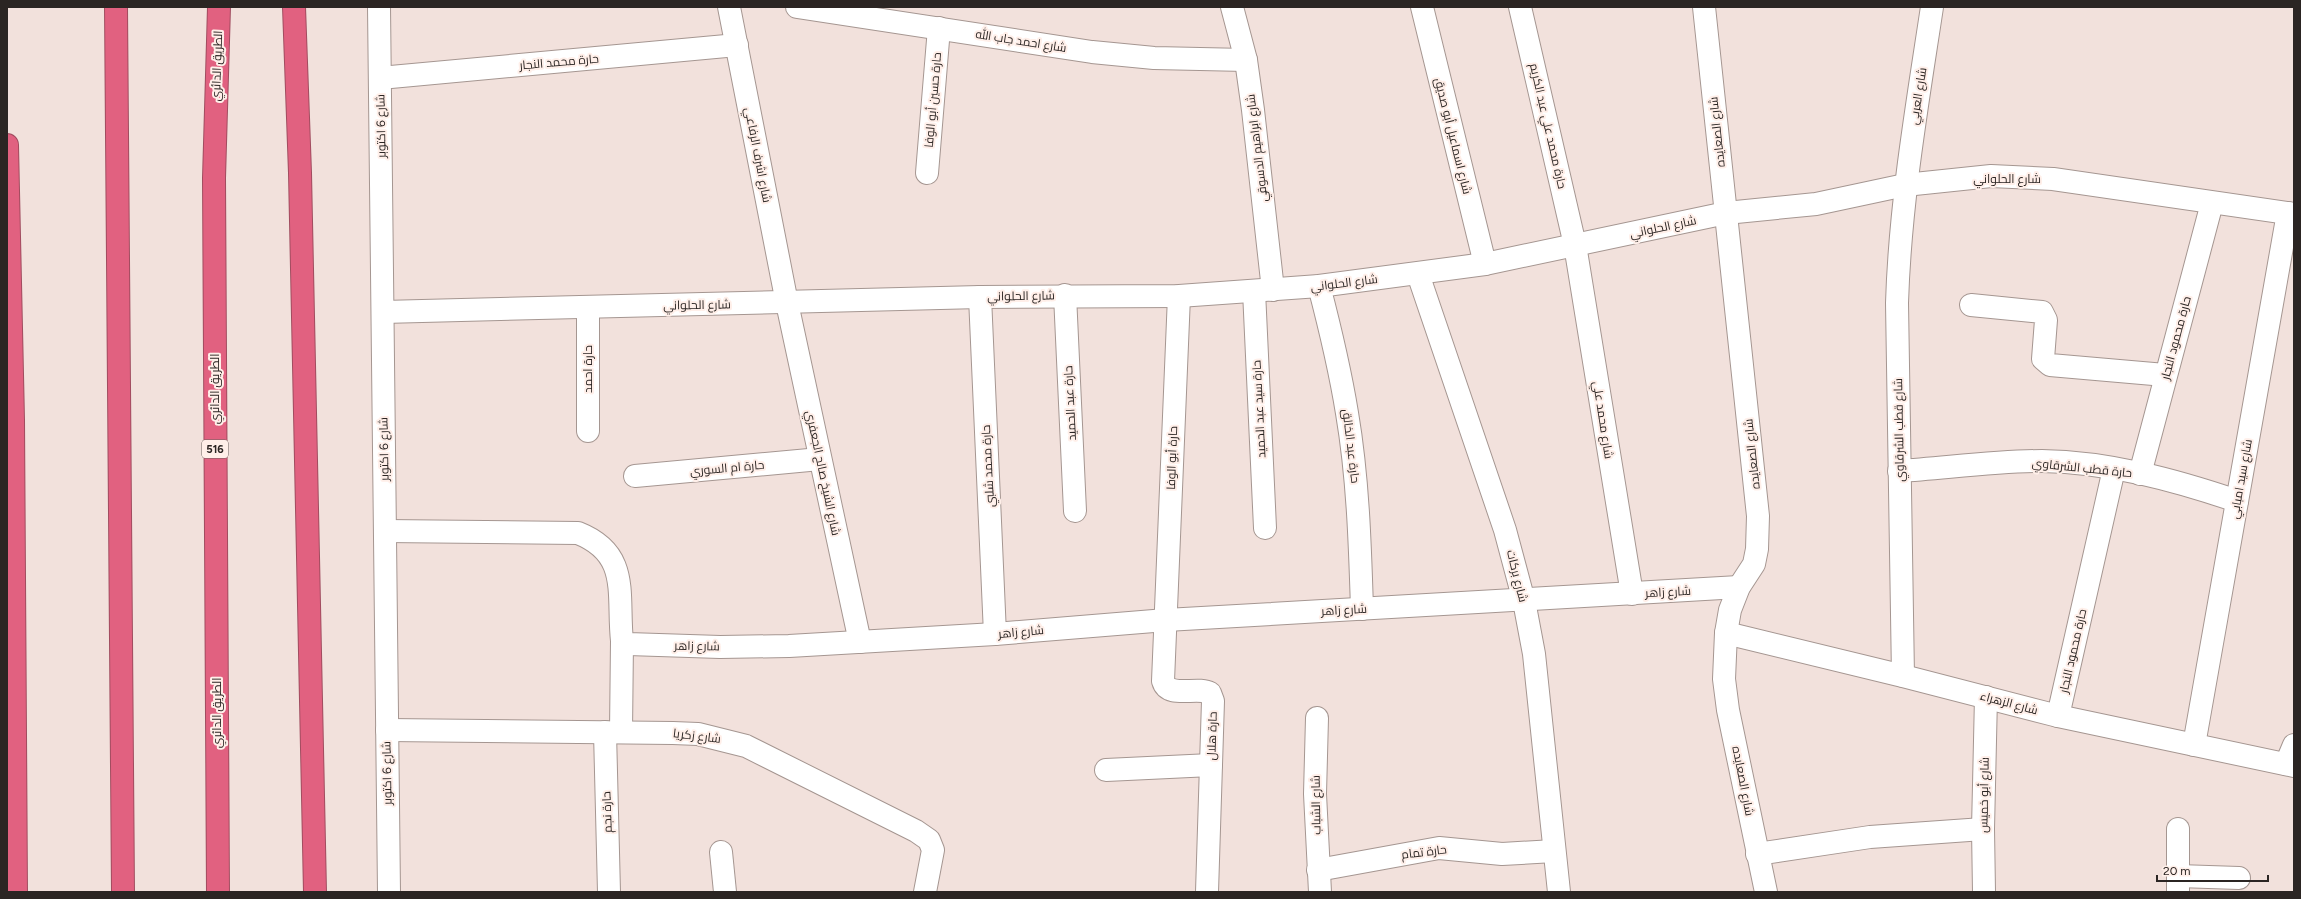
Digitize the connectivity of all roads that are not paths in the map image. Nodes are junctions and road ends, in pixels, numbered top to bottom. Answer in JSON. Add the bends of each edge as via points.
{"nodes":[{"id":1,"x":116,"y":7,"type":"edge"},
{"id":2,"x":218,"y":7,"type":"edge"},
{"id":3,"x":294,"y":7,"type":"edge"},
{"id":4,"x":380,"y":7,"type":"edge"},
{"id":5,"x":729,"y":7,"type":"edge"},
{"id":6,"x":797,"y":7,"type":"edge"},
{"id":7,"x":1232,"y":7,"type":"edge"},
{"id":8,"x":1422,"y":7,"type":"edge"},
{"id":9,"x":1520,"y":7,"type":"edge"},
{"id":10,"x":1704,"y":7,"type":"edge"},
{"id":11,"x":1932,"y":7,"type":"edge"},
{"id":12,"x":897,"y":14,"type":"edge"},
{"id":13,"x":939,"y":28,"type":"junction"},
{"id":14,"x":737,"y":45,"type":"junction"},
{"id":15,"x":1246,"y":60,"type":"junction"},
{"id":16,"x":380,"y":78,"type":"junction"},
{"id":17,"x":7,"y":145,"type":"edge"},
{"id":18,"x":927,"y":173,"type":"dead end"},
{"id":19,"x":1905,"y":186,"type":"junction"},
{"id":20,"x":2212,"y":203,"type":"junction"},
{"id":21,"x":1726,"y":213,"type":"junction"},
{"id":22,"x":2291,"y":214,"type":"edge"},
{"id":23,"x":1575,"y":245,"type":"junction"},
{"id":24,"x":1485,"y":264,"type":"junction"},
{"id":25,"x":1418,"y":274,"type":"junction"},
{"id":26,"x":1319,"y":286,"type":"junction"},
{"id":27,"x":1263,"y":290,"type":"junction"},
{"id":28,"x":1065,"y":295,"type":"junction"},
{"id":29,"x":1179,"y":296,"type":"junction"},
{"id":30,"x":980,"y":297,"type":"junction"},
{"id":31,"x":787,"y":303,"type":"junction"},
{"id":32,"x":1971,"y":305,"type":"dead end"},
{"id":33,"x":588,"y":307,"type":"junction"},
{"id":34,"x":383,"y":312,"type":"junction"},
{"id":35,"x":2166,"y":375,"type":"junction"},
{"id":36,"x":588,"y":431,"type":"dead end"},
{"id":37,"x":820,"y":459,"type":"junction"},
{"id":38,"x":2114,"y":469,"type":"junction"},
{"id":39,"x":1900,"y":471,"type":"junction"},
{"id":40,"x":2140,"y":474,"type":"junction"},
{"id":41,"x":635,"y":476,"type":"dead end"},
{"id":42,"x":2237,"y":501,"type":"junction"},
{"id":43,"x":1075,"y":511,"type":"dead end"},
{"id":44,"x":1265,"y":528,"type":"dead end"},
{"id":45,"x":385,"y":531,"type":"junction"},
{"id":46,"x":1739,"y":587,"type":"junction"},
{"id":47,"x":1632,"y":594,"type":"junction"},
{"id":48,"x":1524,"y":601,"type":"junction"},
{"id":49,"x":1362,"y":610,"type":"junction"},
{"id":50,"x":1166,"y":620,"type":"junction"},
{"id":51,"x":1726,"y":633,"type":"junction"},
{"id":52,"x":995,"y":634,"type":"junction"},
{"id":53,"x":622,"y":641,"type":"junction"},
{"id":54,"x":860,"y":642,"type":"junction"},
{"id":55,"x":1903,"y":676,"type":"junction"},
{"id":56,"x":1986,"y":697,"type":"junction"},
{"id":57,"x":2058,"y":716,"type":"junction"},
{"id":58,"x":1317,"y":718,"type":"dead end"},
{"id":59,"x":387,"y":730,"type":"junction"},
{"id":60,"x":613,"y":732,"type":"junction"},
{"id":61,"x":2194,"y":745,"type":"junction"},
{"id":62,"x":2291,"y":758,"type":"edge"},
{"id":63,"x":1211,"y":765,"type":"junction"},
{"id":64,"x":1106,"y":770,"type":"dead end"},
{"id":65,"x":1983,"y":829,"type":"junction"},
{"id":66,"x":2178,"y":829,"type":"dead end"},
{"id":67,"x":1554,"y":851,"type":"junction"},
{"id":68,"x":721,"y":852,"type":"dead end"},
{"id":69,"x":1757,"y":854,"type":"junction"},
{"id":70,"x":1318,"y":870,"type":"junction"},
{"id":71,"x":2239,"y":878,"type":"dead end"},
{"id":72,"x":2178,"y":884,"type":"edge"},
{"id":73,"x":16,"y":892,"type":"edge"},
{"id":74,"x":123,"y":892,"type":"edge"},
{"id":75,"x":218,"y":892,"type":"edge"},
{"id":76,"x":315,"y":892,"type":"edge"},
{"id":77,"x":389,"y":892,"type":"edge"},
{"id":78,"x":610,"y":892,"type":"edge"},
{"id":79,"x":725,"y":892,"type":"edge"},
{"id":80,"x":925,"y":892,"type":"edge"},
{"id":81,"x":1207,"y":892,"type":"edge"},
{"id":82,"x":1320,"y":892,"type":"edge"},
{"id":83,"x":1558,"y":892,"type":"edge"},
{"id":84,"x":1766,"y":892,"type":"edge"},
{"id":85,"x":1984,"y":892,"type":"edge"}],
"edges":[{"from":1,"to":74,"type":"highway"},
{"from":2,"to":75,"type":"highway","name":"الطريق الدائري","number":"516","via":[[214,178]]},
{"from":3,"to":76,"type":"highway","via":[[300,173]]},
{"from":4,"to":16,"type":"street","name":"شارع 6 اكتوبر"},
{"from":5,"to":14,"type":"street","name":"شارع اشرف الرفاعي"},
{"from":6,"to":12,"type":"street","name":"شارع احمد جاب الله"},
{"from":7,"to":15,"type":"street","name":"شارع ابراهيم الدسوقي"},
{"from":8,"to":24,"type":"street","name":"شارع اسماعيل أبو صديق"},
{"from":9,"to":23,"type":"street","name":"حارة محمد علي عبد الكريم"},
{"from":10,"to":21,"type":"street","name":"شارع الصعايده"},
{"from":11,"to":19,"type":"street","name":"شارع العربي"},
{"from":12,"to":13,"type":"street","name":"شارع احمد جاب الله"},
{"from":13,"to":15,"type":"street","name":"شارع احمد جاب الله","via":[[1092,52],[1154,58]]},
{"from":13,"to":18,"type":"street","name":"حارة حسين أبو الوفا"},
{"from":14,"to":16,"type":"street","name":"حارة محمد النجار"},
{"from":14,"to":31,"type":"street","name":"شارع اشرف الرفاعي"},
{"from":15,"to":27,"type":"street","name":"شارع ابراهيم الدسوقي"},
{"from":16,"to":34,"type":"street","name":"شارع 6 اكتوبر"},
{"from":17,"to":73,"type":"highway","via":[[13,428]]},
{"from":19,"to":20,"type":"street","name":"شارع الحلواني","via":[[1991,176],[2053,179]]},
{"from":19,"to":21,"type":"street","name":"شارع الحلواني","via":[[1816,204]]},
{"from":19,"to":39,"type":"street","name":"شارع قطب الشرقاوي","via":[[1898,252],[1897,304]]},
{"from":20,"to":22,"type":"street","name":"شارع الحلواني"},
{"from":20,"to":35,"type":"street","name":"حارة محمود النجار"},
{"from":21,"to":23,"type":"street","name":"شارع الحلواني"},
{"from":21,"to":46,"type":"street","name":"شارع الصعايده","via":[[1758,516],[1754,564]]},
{"from":22,"to":42,"type":"street","name":"شارع سيد امبابي"},
{"from":23,"to":24,"type":"street","name":"شارع الحلواني"},
{"from":23,"to":47,"type":"street","name":"شارع محمد علي"},
{"from":24,"to":25,"type":"street","name":"شارع الحلواني"},
{"from":25,"to":26,"type":"street","name":"شارع الحلواني"},
{"from":25,"to":48,"type":"street","name":"شارع بركات","via":[[1505,530]]},
{"from":26,"to":27,"type":"street","name":"شارع الحلواني"},
{"from":26,"to":49,"type":"street","name":"حارة عبد الخالق","via":[[1335,350],[1348,421],[1360,544]]},
{"from":27,"to":29,"type":"street","name":"شارع الحلواني"},
{"from":27,"to":44,"type":"street","name":"حارة سيد عبد الحميد"},
{"from":28,"to":29,"type":"street","name":"شارع الحلواني"},
{"from":28,"to":30,"type":"street","name":"شارع الحلواني"},
{"from":28,"to":43,"type":"street","name":"حارة عبد الحميد"},
{"from":29,"to":50,"type":"street","name":"حارة أبو الوفا"},
{"from":30,"to":31,"type":"street","name":"شارع الحلواني"},
{"from":30,"to":52,"type":"street","name":"حارة محمد شلبي"},
{"from":31,"to":33,"type":"street","name":"شارع الحلواني"},
{"from":31,"to":37,"type":"street","name":"شارع الشيخ صالح الجعفري"},
{"from":32,"to":35,"type":"street","via":[[2042,312],[2046,320],[2043,359],[2050,364]]},
{"from":33,"to":34,"type":"street","name":"شارع الحلواني"},
{"from":33,"to":36,"type":"street","name":"حارة احمد"},
{"from":34,"to":45,"type":"street","name":"شارع 6 اكتوبر"},
{"from":35,"to":40,"type":"street","name":"حارة محمود النجار"},
{"from":37,"to":41,"type":"street","name":"حارة ام السوري"},
{"from":37,"to":54,"type":"street","name":"شارع الشيخ صالح الجعفري"},
{"from":38,"to":39,"type":"street","name":"حارة قطب الشرقاوي","via":[[2042,461]]},
{"from":38,"to":40,"type":"street","name":"حارة قطب الشرقاوي"},
{"from":38,"to":57,"type":"street","name":"حارة محمود النجار"},
{"from":39,"to":55,"type":"street","name":"شارع قطب الشرقاوي"},
{"from":40,"to":42,"type":"street","name":"حارة قطب الشرقاوي","via":[[2189,485]]},
{"from":42,"to":61,"type":"street","name":"شارع سيد امبابي"},
{"from":45,"to":53,"type":"street","via":[[578,533],[591,538],[601,545],[613,560],[619,580]]},
{"from":45,"to":59,"type":"street","name":"شارع 6 اكتوبر"},
{"from":46,"to":47,"type":"street","name":"شارع زاهر"},
{"from":46,"to":51,"type":"street","name":"شارع الصعايده","via":[[1730,610]]},
{"from":47,"to":48,"type":"street","name":"شارع زاهر"},
{"from":48,"to":49,"type":"street","name":"شارع زاهر"},
{"from":48,"to":67,"type":"street","name":"شارع بركات","via":[[1534,654]]},
{"from":49,"to":50,"type":"street","name":"شارع زاهر"},
{"from":50,"to":52,"type":"street","name":"شارع زاهر"},
{"from":50,"to":63,"type":"street","name":"حارة هلال","via":[[1164,684],[1168,689],[1175,691],[1203,689],[1212,697]]},
{"from":51,"to":55,"type":"street","name":"شارع الزهراء"},
{"from":51,"to":69,"type":"street","name":"شارع الصعايده","via":[[1724,679],[1728,710]]},
{"from":52,"to":54,"type":"street","name":"شارع زاهر"},
{"from":53,"to":54,"type":"street","name":"شارع زاهر","via":[[628,644],[720,647]]},
{"from":53,"to":60,"type":"street","name":"حارة نجم"},
{"from":55,"to":56,"type":"street","name":"شارع الزهراء"},
{"from":56,"to":57,"type":"street","name":"شارع الزهراء"},
{"from":56,"to":65,"type":"street","name":"شارع أبو خميس"},
{"from":57,"to":61,"type":"street","name":"شارع الزهراء"},
{"from":58,"to":70,"type":"street","name":"شارع الشباب","via":[[1315,794]]},
{"from":59,"to":60,"type":"street","name":"شارع زكريا"},
{"from":59,"to":77,"type":"street","name":"شارع 6 اكتوبر"},
{"from":60,"to":78,"type":"street","name":"حارة نجم"},
{"from":60,"to":80,"type":"street","name":"شارع زكريا","via":[[698,734],[746,746],[916,831],[929,840],[933,850]]},
{"from":61,"to":62,"type":"street","name":"شارع الزهراء"},
{"from":63,"to":64,"type":"street"},
{"from":63,"to":81,"type":"street","name":"حارة هلال"},
{"from":65,"to":69,"type":"street","via":[[1870,837]]},
{"from":65,"to":85,"type":"street","name":"شارع أبو خميس"},
{"from":66,"to":72,"type":"street"},
{"from":67,"to":70,"type":"street","name":"حارة تمام","via":[[1502,854],[1439,848]]},
{"from":67,"to":83,"type":"street","name":"شارع بركات"},
{"from":68,"to":79,"type":"street"},
{"from":69,"to":84,"type":"street","name":"شارع الصعايده"},
{"from":70,"to":82,"type":"street","name":"شارع الشباب"},
{"from":71,"to":72,"type":"street"}]}
